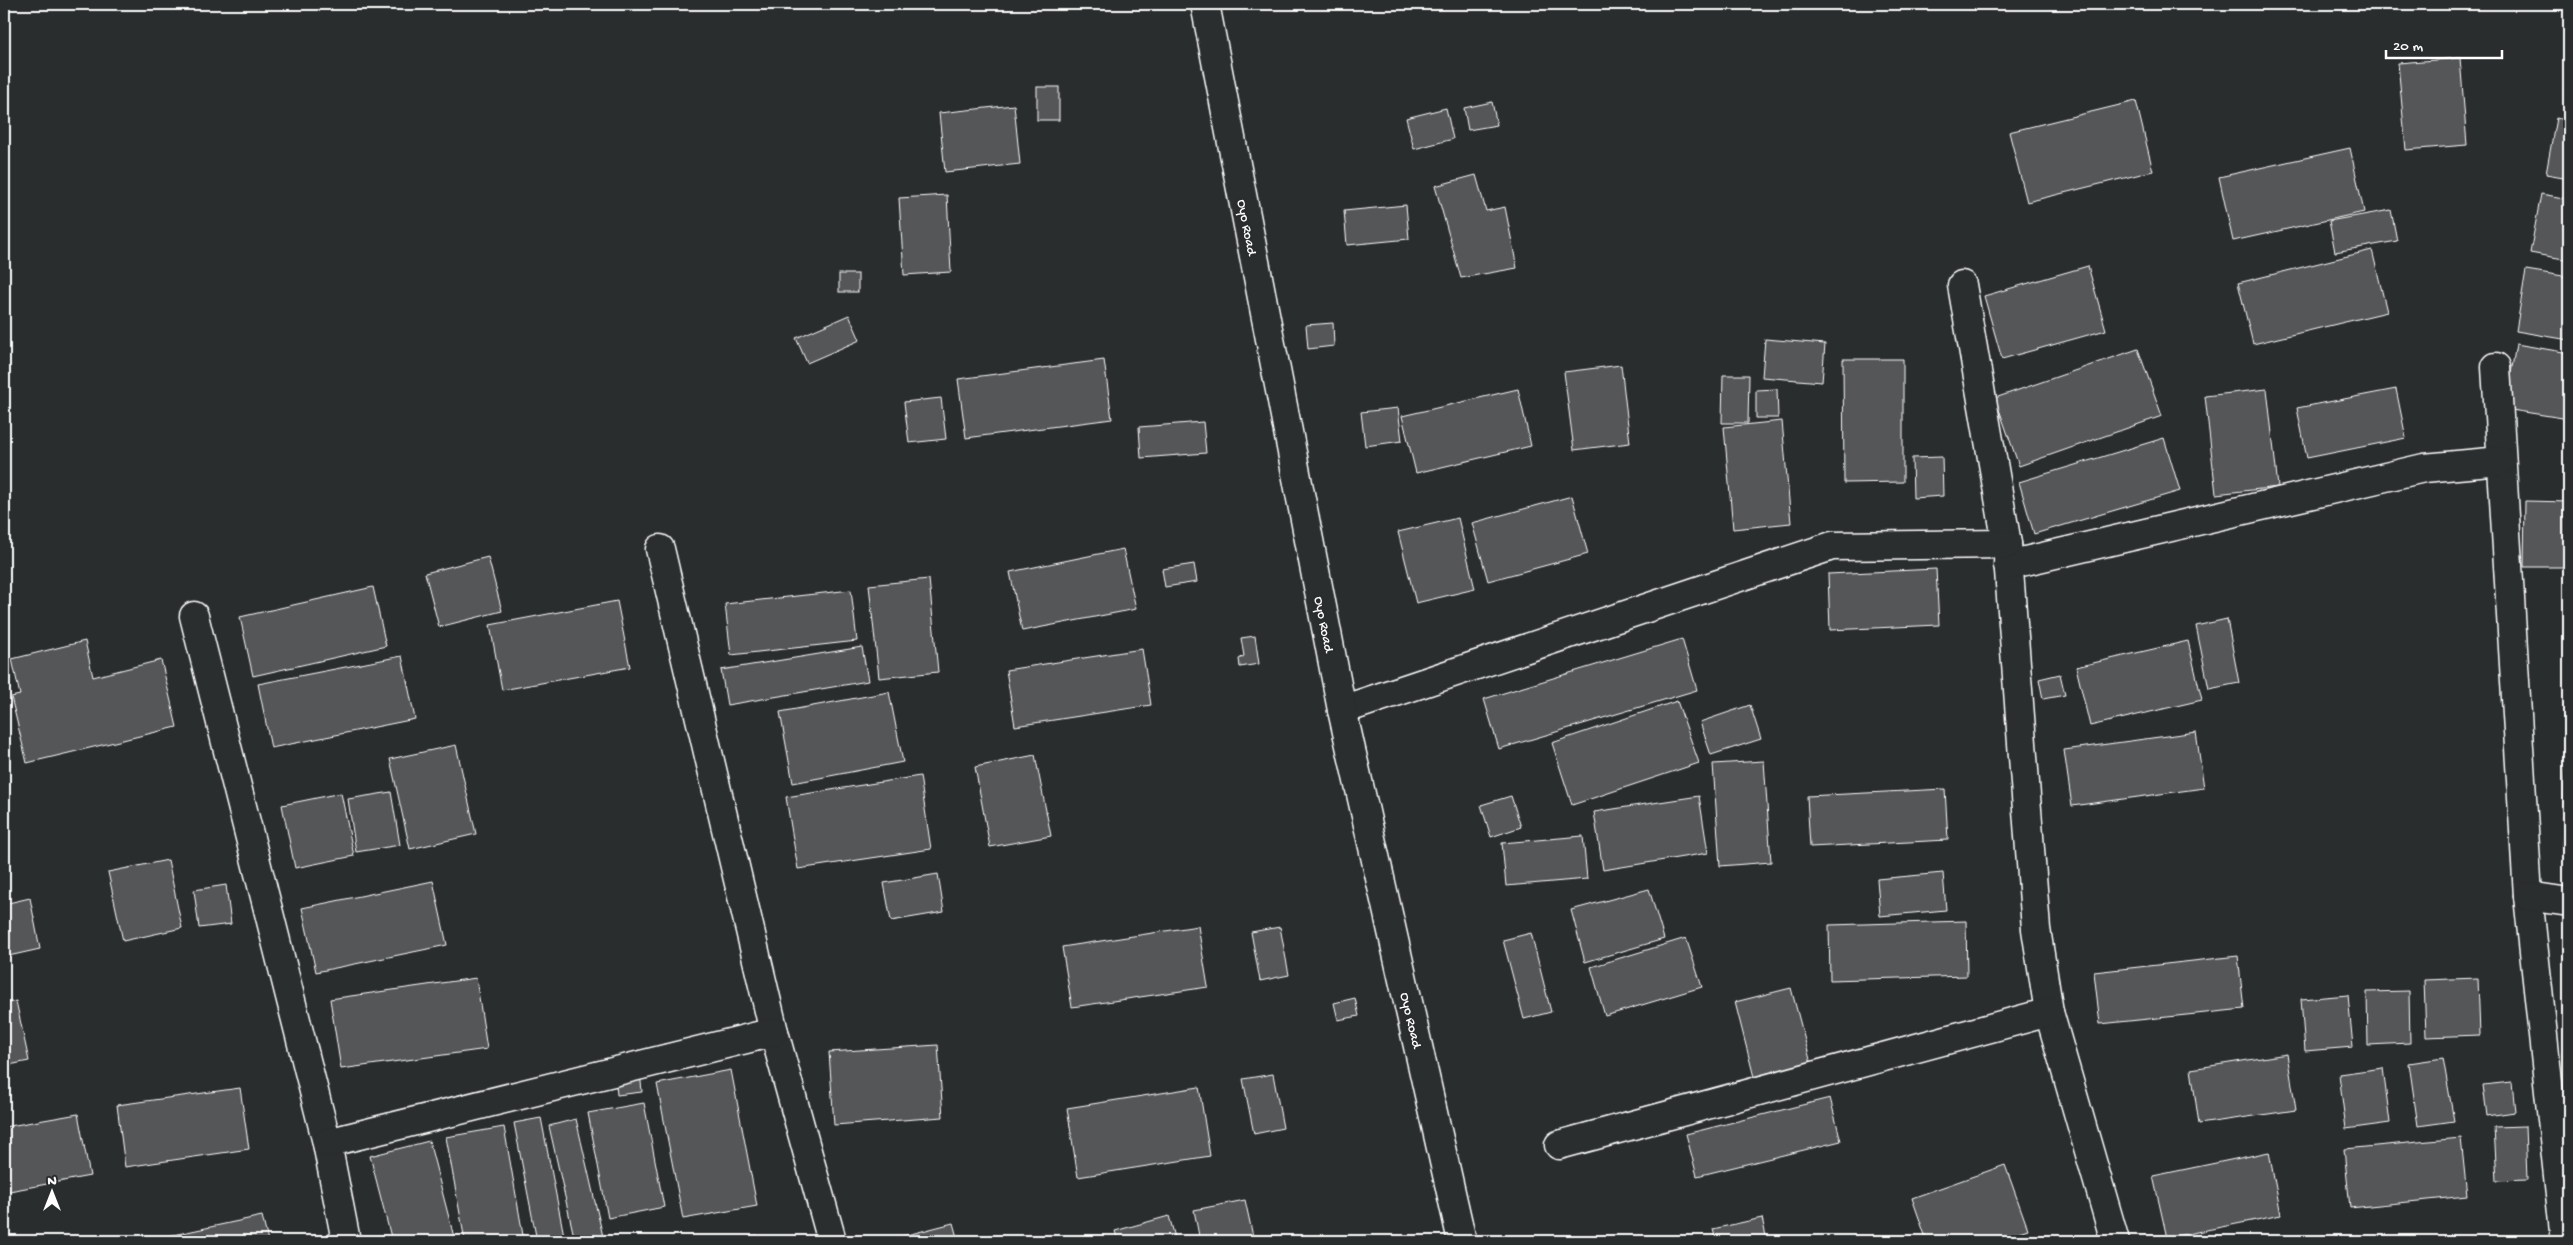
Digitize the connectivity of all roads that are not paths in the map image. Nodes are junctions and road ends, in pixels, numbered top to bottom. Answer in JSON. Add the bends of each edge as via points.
{"nodes":[{"id":1,"x":1205,"y":4,"type":"edge"},
{"id":2,"x":1962,"y":285,"type":"dead end"},
{"id":3,"x":2496,"y":367,"type":"dead end"},
{"id":4,"x":2501,"y":461,"type":"junction"},
{"id":5,"x":660,"y":548,"type":"dead end"},
{"id":6,"x":2007,"y":554,"type":"junction"},
{"id":7,"x":194,"y":616,"type":"dead end"},
{"id":8,"x":1342,"y":710,"type":"junction"},
{"id":9,"x":2528,"y":896,"type":"junction"},
{"id":10,"x":2569,"y":902,"type":"edge"},
{"id":11,"x":2049,"y":1012,"type":"junction"},
{"id":12,"x":774,"y":1032,"type":"junction"},
{"id":13,"x":327,"y":1143,"type":"junction"},
{"id":14,"x":1559,"y":1145,"type":"dead end"},
{"id":15,"x":346,"y":1241,"type":"edge"},
{"id":16,"x":832,"y":1241,"type":"edge"},
{"id":17,"x":1462,"y":1241,"type":"edge"},
{"id":18,"x":2115,"y":1241,"type":"edge"},
{"id":19,"x":2565,"y":1241,"type":"edge"}],
"edges":[{"from":1,"to":8,"type":"street","name":"Oyo Road"},
{"from":2,"to":6,"type":"street"},
{"from":3,"to":4,"type":"street"},
{"from":4,"to":6,"type":"street","via":[[2424,468]]},
{"from":4,"to":9,"type":"street"},
{"from":5,"to":12,"type":"street"},
{"from":6,"to":8,"type":"street","via":[[1832,546]]},
{"from":6,"to":11,"type":"street","via":[[2036,928]]},
{"from":7,"to":13,"type":"street"},
{"from":8,"to":17,"type":"street","name":"Oyo Road"},
{"from":9,"to":10,"type":"street"},
{"from":9,"to":19,"type":"street"},
{"from":11,"to":14,"type":"street"},
{"from":11,"to":18,"type":"street"},
{"from":12,"to":13,"type":"street"},
{"from":12,"to":16,"type":"street"},
{"from":13,"to":15,"type":"street"}]}
